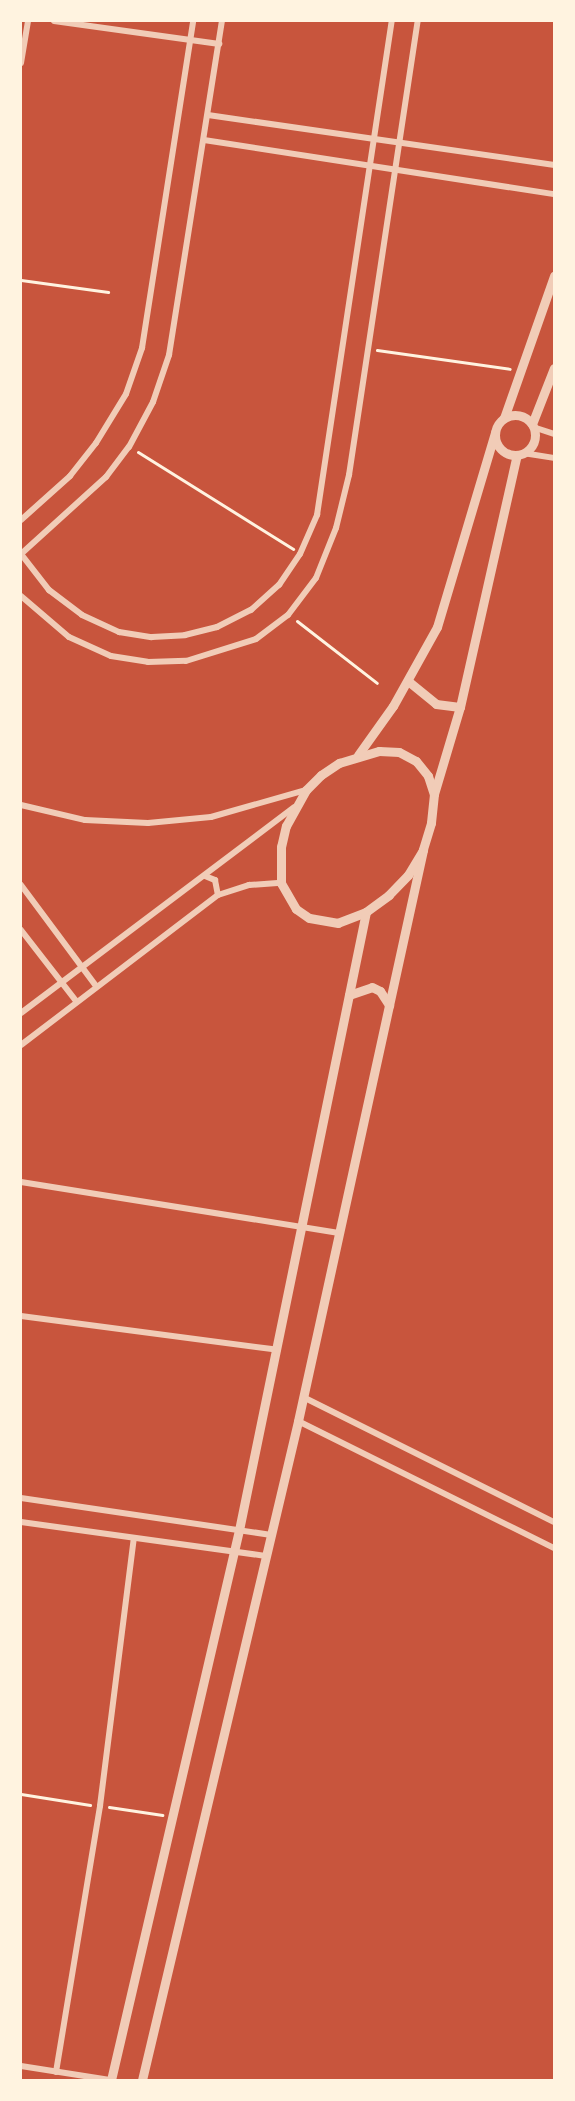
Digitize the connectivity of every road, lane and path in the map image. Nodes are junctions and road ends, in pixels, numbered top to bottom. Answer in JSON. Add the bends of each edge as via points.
{"nodes":[{"id":1,"x":28,"y":21,"type":"edge"},
{"id":2,"x":54,"y":21,"type":"edge"},
{"id":3,"x":194,"y":21,"type":"edge"},
{"id":4,"x":221,"y":21,"type":"edge"},
{"id":5,"x":392,"y":21,"type":"edge"},
{"id":6,"x":418,"y":21,"type":"edge"},
{"id":7,"x":190,"y":40,"type":"junction"},
{"id":8,"x":219,"y":44,"type":"junction"},
{"id":9,"x":21,"y":63,"type":"edge"},
{"id":10,"x":208,"y":115,"type":"junction"},
{"id":11,"x":373,"y":139,"type":"junction"},
{"id":12,"x":204,"y":140,"type":"junction"},
{"id":13,"x":399,"y":142,"type":"junction"},
{"id":14,"x":369,"y":165,"type":"junction"},
{"id":15,"x":554,"y":165,"type":"edge"},
{"id":16,"x":395,"y":169,"type":"junction"},
{"id":17,"x":554,"y":194,"type":"edge"},
{"id":18,"x":554,"y":276,"type":"edge"},
{"id":19,"x":21,"y":280,"type":"edge"},
{"id":20,"x":108,"y":292,"type":"dead end"},
{"id":21,"x":368,"y":349,"type":"junction"},
{"id":22,"x":554,"y":368,"type":"edge"},
{"id":23,"x":524,"y":371,"type":"junction"},
{"id":24,"x":504,"y":418,"type":"junction"},
{"id":25,"x":533,"y":426,"type":"junction"},
{"id":26,"x":495,"y":432,"type":"junction"},
{"id":27,"x":554,"y":434,"type":"edge"},
{"id":28,"x":129,"y":447,"type":"junction"},
{"id":29,"x":520,"y":454,"type":"junction"},
{"id":30,"x":554,"y":458,"type":"edge"},
{"id":31,"x":21,"y":520,"type":"edge"},
{"id":32,"x":21,"y":554,"type":"edge"},
{"id":33,"x":300,"y":554,"type":"junction"},
{"id":34,"x":21,"y":596,"type":"edge"},
{"id":35,"x":288,"y":615,"type":"junction"},
{"id":36,"x":408,"y":681,"type":"junction"},
{"id":37,"x":377,"y":683,"type":"dead end"},
{"id":38,"x":460,"y":707,"type":"junction"},
{"id":39,"x":358,"y":756,"type":"junction"},
{"id":40,"x":306,"y":789,"type":"junction"},
{"id":41,"x":434,"y":794,"type":"junction"},
{"id":42,"x":21,"y":806,"type":"edge"},
{"id":43,"x":294,"y":807,"type":"junction"},
{"id":44,"x":423,"y":850,"type":"junction"},
{"id":45,"x":205,"y":876,"type":"junction"},
{"id":46,"x":281,"y":883,"type":"junction"},
{"id":47,"x":21,"y":885,"type":"edge"},
{"id":48,"x":218,"y":895,"type":"junction"},
{"id":49,"x":366,"y":912,"type":"junction"},
{"id":50,"x":21,"y":930,"type":"edge"},
{"id":51,"x":81,"y":969,"type":"junction"},
{"id":52,"x":61,"y":983,"type":"junction"},
{"id":53,"x":96,"y":986,"type":"junction"},
{"id":54,"x":349,"y":995,"type":"junction"},
{"id":55,"x":76,"y":1001,"type":"junction"},
{"id":56,"x":389,"y":1005,"type":"junction"},
{"id":57,"x":21,"y":1013,"type":"edge"},
{"id":58,"x":21,"y":1045,"type":"edge"},
{"id":59,"x":21,"y":1182,"type":"edge"},
{"id":60,"x":300,"y":1227,"type":"junction"},
{"id":61,"x":339,"y":1233,"type":"junction"},
{"id":62,"x":21,"y":1316,"type":"edge"},
{"id":63,"x":278,"y":1350,"type":"junction"},
{"id":64,"x":303,"y":1397,"type":"junction"},
{"id":65,"x":298,"y":1421,"type":"junction"},
{"id":66,"x":21,"y":1498,"type":"edge"},
{"id":67,"x":21,"y":1522,"type":"edge"},
{"id":68,"x":554,"y":1522,"type":"edge"},
{"id":69,"x":239,"y":1530,"type":"junction"},
{"id":70,"x":271,"y":1535,"type":"junction"},
{"id":71,"x":134,"y":1538,"type":"junction"},
{"id":72,"x":554,"y":1548,"type":"edge"},
{"id":73,"x":234,"y":1552,"type":"junction"},
{"id":74,"x":266,"y":1556,"type":"junction"},
{"id":75,"x":21,"y":2066,"type":"edge"},
{"id":76,"x":56,"y":2072,"type":"junction"},
{"id":77,"x":110,"y":2080,"type":"edge"},
{"id":78,"x":142,"y":2080,"type":"edge"}],
"edges":[{"from":1,"to":9,"type":"street"},
{"from":2,"to":7,"type":"street"},
{"from":3,"to":7,"type":"street"},
{"from":4,"to":8,"type":"street"},
{"from":5,"to":11,"type":"street"},
{"from":6,"to":13,"type":"street"},
{"from":7,"to":8,"type":"street"},
{"from":7,"to":31,"type":"street","via":[[152,301],[142,348],[126,394],[70,476]]},
{"from":8,"to":10,"type":"street"},
{"from":10,"to":11,"type":"street"},
{"from":10,"to":12,"type":"street"},
{"from":11,"to":13,"type":"street"},
{"from":11,"to":14,"type":"street"},
{"from":12,"to":14,"type":"street"},
{"from":12,"to":28,"type":"street","via":[[169,355],[153,402]]},
{"from":13,"to":15,"type":"street"},
{"from":13,"to":16,"type":"street"},
{"from":14,"to":16,"type":"street"},
{"from":14,"to":33,"type":"street","via":[[325,473],[317,515]]},
{"from":16,"to":17,"type":"street"},
{"from":16,"to":21,"type":"street"},
{"from":18,"to":23,"type":"street"},
{"from":19,"to":20,"type":"path"},
{"from":21,"to":23,"type":"path"},
{"from":21,"to":35,"type":"street","via":[[349,475],[336,528],[316,578]]},
{"from":22,"to":25,"type":"street"},
{"from":23,"to":24,"type":"street"},
{"from":24,"to":25,"type":"street","via":[[519,416]]},
{"from":24,"to":26,"type":"street"},
{"from":25,"to":27,"type":"street"},
{"from":25,"to":29,"type":"street","via":[[534,442]]},
{"from":26,"to":29,"type":"street","via":[[501,449]]},
{"from":26,"to":36,"type":"street","via":[[444,610]]},
{"from":28,"to":32,"type":"street","via":[[79,504]]},
{"from":28,"to":33,"type":"path"},
{"from":29,"to":30,"type":"street"},
{"from":29,"to":38,"type":"street"},
{"from":32,"to":33,"type":"street","via":[[49,590],[82,615],[119,632],[152,637],[185,635],[217,627],[251,610],[279,585]]},
{"from":34,"to":35,"type":"street","via":[[69,637],[111,656],[148,662],[186,661],[222,652],[256,639]]},
{"from":35,"to":37,"type":"path"},
{"from":36,"to":38,"type":"street","via":[[425,699]]},
{"from":36,"to":39,"type":"street"},
{"from":38,"to":41,"type":"street"},
{"from":39,"to":40,"type":"street","via":[[339,763]]},
{"from":39,"to":41,"type":"street","via":[[399,752],[416,761],[428,776]]},
{"from":40,"to":42,"type":"street","via":[[211,817],[148,824],[85,820]]},
{"from":40,"to":43,"type":"street"},
{"from":41,"to":44,"type":"street"},
{"from":43,"to":45,"type":"street"},
{"from":43,"to":46,"type":"street","via":[[281,847]]},
{"from":44,"to":49,"type":"street","via":[[389,896]]},
{"from":44,"to":56,"type":"street"},
{"from":45,"to":48,"type":"street","via":[[216,880]]},
{"from":45,"to":51,"type":"street"},
{"from":46,"to":48,"type":"street","via":[[249,885]]},
{"from":46,"to":49,"type":"street","via":[[296,909],[316,920],[338,923]]},
{"from":47,"to":51,"type":"street"},
{"from":48,"to":53,"type":"street"},
{"from":49,"to":54,"type":"street"},
{"from":50,"to":52,"type":"street"},
{"from":51,"to":52,"type":"street"},
{"from":51,"to":53,"type":"street"},
{"from":52,"to":55,"type":"street"},
{"from":52,"to":57,"type":"street"},
{"from":53,"to":55,"type":"street"},
{"from":54,"to":56,"type":"street","via":[[372,987],[380,991]]},
{"from":54,"to":60,"type":"street"},
{"from":55,"to":58,"type":"street"},
{"from":56,"to":61,"type":"street"},
{"from":59,"to":60,"type":"street"},
{"from":60,"to":61,"type":"street"},
{"from":60,"to":63,"type":"street"},
{"from":61,"to":64,"type":"street"},
{"from":62,"to":63,"type":"street"},
{"from":63,"to":69,"type":"street"},
{"from":64,"to":65,"type":"street"},
{"from":64,"to":68,"type":"street"},
{"from":65,"to":70,"type":"street"},
{"from":65,"to":72,"type":"street"},
{"from":66,"to":69,"type":"street"},
{"from":67,"to":71,"type":"street"},
{"from":69,"to":70,"type":"street"},
{"from":69,"to":73,"type":"street"},
{"from":70,"to":74,"type":"street"},
{"from":71,"to":73,"type":"street"},
{"from":71,"to":76,"type":"street","via":[[100,1806]]},
{"from":73,"to":74,"type":"street"},
{"from":73,"to":77,"type":"street"},
{"from":74,"to":78,"type":"street"},
{"from":75,"to":76,"type":"street"},
{"from":76,"to":77,"type":"street"}]}
